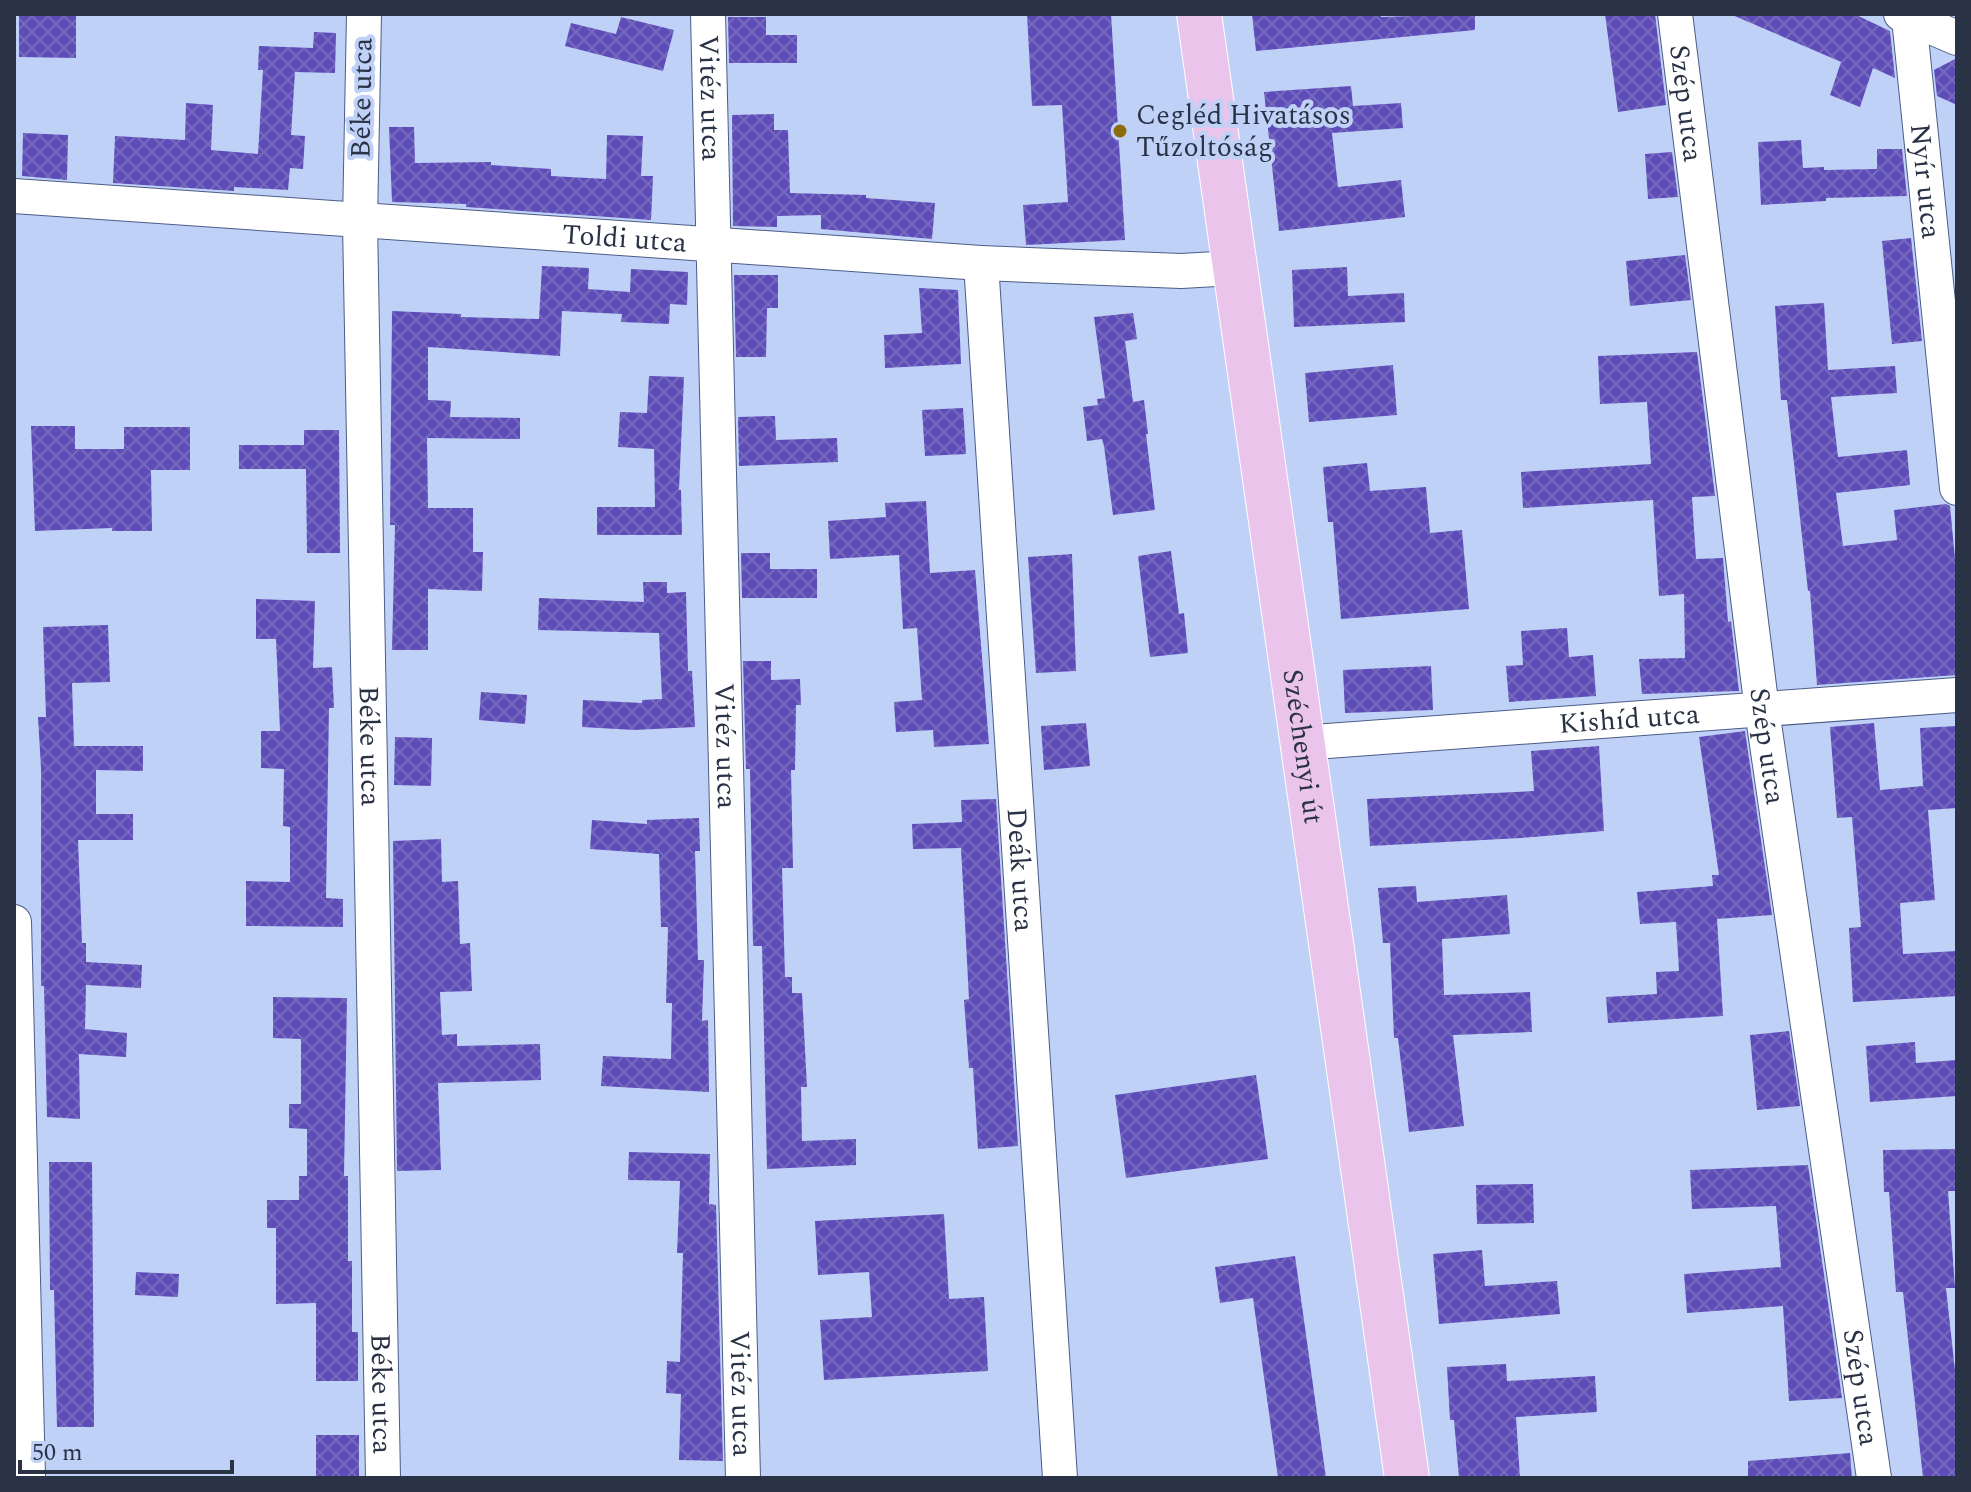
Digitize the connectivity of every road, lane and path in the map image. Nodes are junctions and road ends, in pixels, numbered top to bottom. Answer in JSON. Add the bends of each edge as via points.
{"nodes":[{"id":1,"x":364,"y":14,"type":"edge"},
{"id":2,"x":708,"y":14,"type":"edge"},
{"id":3,"x":1199,"y":14,"type":"edge"},
{"id":4,"x":1675,"y":14,"type":"edge"},
{"id":5,"x":1905,"y":16,"type":"edge"},
{"id":6,"x":1957,"y":38,"type":"edge"},
{"id":7,"x":14,"y":196,"type":"edge"},
{"id":8,"x":360,"y":222,"type":"junction"},
{"id":9,"x":712,"y":244,"type":"junction"},
{"id":10,"x":981,"y":263,"type":"junction"},
{"id":11,"x":1234,"y":268,"type":"junction"},
{"id":12,"x":1957,"y":488,"type":"edge"},
{"id":13,"x":1957,"y":695,"type":"edge"},
{"id":14,"x":1762,"y":710,"type":"junction"},
{"id":15,"x":1300,"y":743,"type":"junction"},
{"id":16,"x":14,"y":922,"type":"edge"},
{"id":17,"x":28,"y":1478,"type":"edge"},
{"id":18,"x":383,"y":1478,"type":"edge"},
{"id":19,"x":743,"y":1478,"type":"edge"},
{"id":20,"x":1060,"y":1478,"type":"edge"},
{"id":21,"x":1407,"y":1478,"type":"edge"},
{"id":22,"x":1874,"y":1478,"type":"edge"}],
"edges":[{"from":1,"to":8,"type":"street","name":"Béke utca"},
{"from":2,"to":9,"type":"street","name":"Vitéz utca"},
{"from":3,"to":11,"type":"main road","name":"Széchenyi út"},
{"from":4,"to":14,"type":"street","name":"Szép utca"},
{"from":5,"to":6,"type":"street"},
{"from":5,"to":12,"type":"street","name":"Nyír utca"},
{"from":7,"to":8,"type":"street","name":"Toldi utca"},
{"from":8,"to":9,"type":"street","name":"Toldi utca"},
{"from":8,"to":18,"type":"street","name":"Béke utca"},
{"from":9,"to":10,"type":"street","name":"Toldi utca"},
{"from":9,"to":19,"type":"street","name":"Vitéz utca"},
{"from":10,"to":11,"type":"street","name":"Toldi utca","via":[[1181,271]]},
{"from":10,"to":20,"type":"street","name":"Deák utca"},
{"from":11,"to":15,"type":"main road","name":"Széchenyi út"},
{"from":13,"to":14,"type":"street","name":"Kishíd utca"},
{"from":14,"to":15,"type":"street","name":"Kishíd utca"},
{"from":14,"to":22,"type":"street","name":"Szép utca"},
{"from":15,"to":21,"type":"main road","name":"Széchenyi út"},
{"from":16,"to":17,"type":"street"}]}
